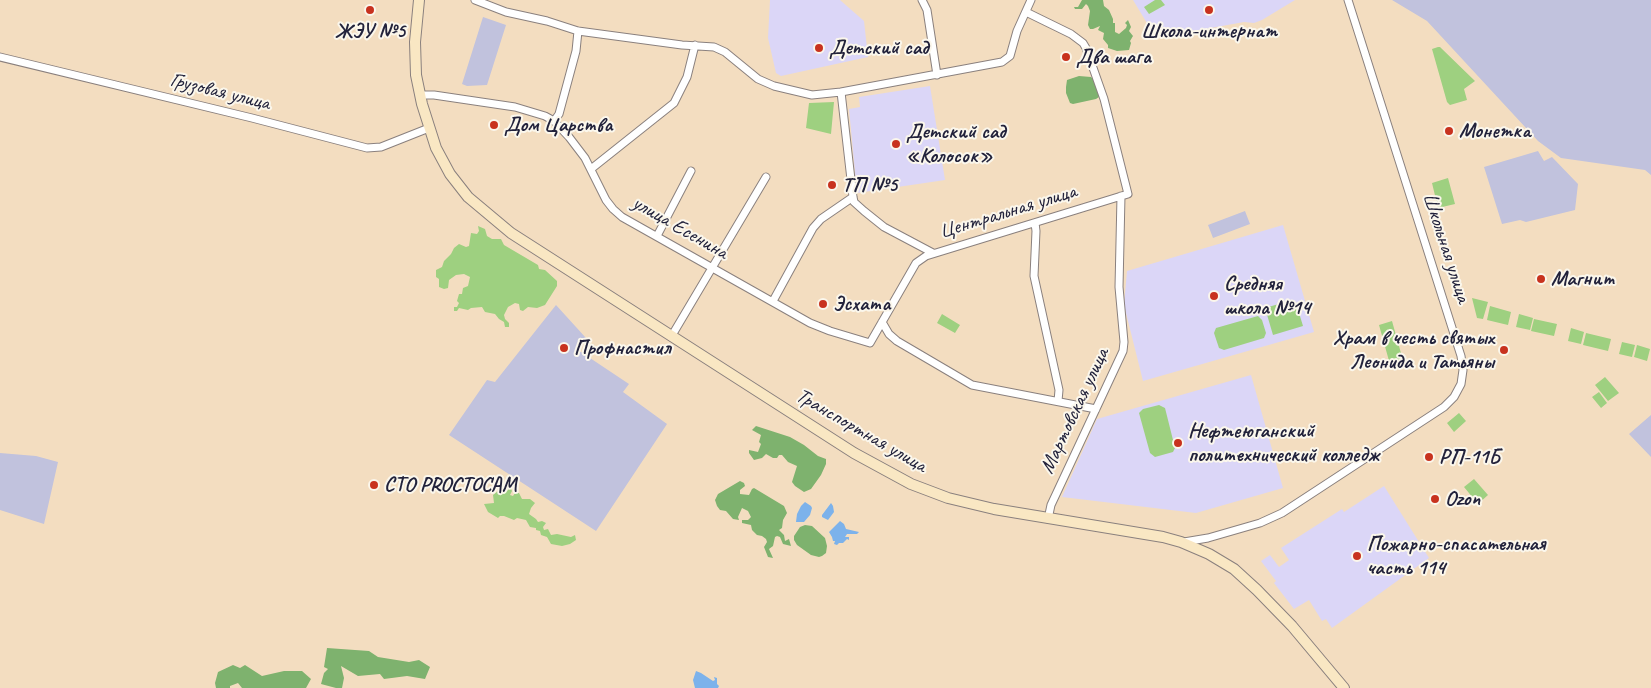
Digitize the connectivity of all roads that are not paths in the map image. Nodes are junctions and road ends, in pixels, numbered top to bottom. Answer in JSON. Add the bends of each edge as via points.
{"nodes":[{"id":1,"x":419,"y":0,"type":"edge"},
{"id":2,"x":475,"y":0,"type":"edge"},
{"id":3,"x":922,"y":0,"type":"edge"},
{"id":4,"x":1031,"y":0,"type":"edge"},
{"id":5,"x":1348,"y":0,"type":"edge"},
{"id":6,"x":1026,"y":12,"type":"junction"},
{"id":7,"x":578,"y":31,"type":"junction"},
{"id":8,"x":695,"y":45,"type":"junction"},
{"id":9,"x":0,"y":57,"type":"edge"},
{"id":10,"x":936,"y":75,"type":"junction"},
{"id":11,"x":841,"y":92,"type":"junction"},
{"id":12,"x":420,"y":95,"type":"junction"},
{"id":13,"x":554,"y":121,"type":"junction"},
{"id":14,"x":429,"y":128,"type":"junction"},
{"id":15,"x":591,"y":169,"type":"junction"},
{"id":16,"x":690,"y":171,"type":"dead end"},
{"id":17,"x":766,"y":177,"type":"dead end"},
{"id":18,"x":1121,"y":196,"type":"junction"},
{"id":19,"x":853,"y":197,"type":"junction"},
{"id":20,"x":1035,"y":223,"type":"junction"},
{"id":21,"x":657,"y":236,"type":"junction"},
{"id":22,"x":914,"y":244,"type":"junction"},
{"id":23,"x":933,"y":253,"type":"junction"},
{"id":24,"x":916,"y":263,"type":"junction"},
{"id":25,"x":714,"y":267,"type":"junction"},
{"id":26,"x":772,"y":301,"type":"junction"},
{"id":27,"x":882,"y":322,"type":"junction"},
{"id":28,"x":672,"y":337,"type":"junction"},
{"id":29,"x":1058,"y":402,"type":"junction"},
{"id":30,"x":1096,"y":409,"type":"junction"},
{"id":31,"x":1048,"y":518,"type":"junction"},
{"id":32,"x":1208,"y":538,"type":"junction"},
{"id":33,"x":1181,"y":542,"type":"junction"},
{"id":34,"x":1209,"y":554,"type":"junction"},
{"id":35,"x":1344,"y":688,"type":"edge"}],
"edges":[{"from":1,"to":12,"type":"street","name":"Транспортная улица","via":[[415,42]]},
{"from":2,"to":7,"type":"street"},
{"from":3,"to":10,"type":"street","via":[[927,10]]},
{"from":4,"to":6,"type":"street"},
{"from":5,"to":32,"type":"street","name":"Школьная улица","via":[[1461,356],[1462,377],[1458,392],[1444,408],[1282,513]]},
{"from":6,"to":10,"type":"street","via":[[1006,60]]},
{"from":6,"to":18,"type":"street","via":[[1071,34],[1086,48],[1101,89],[1128,194]]},
{"from":7,"to":8,"type":"street"},
{"from":7,"to":13,"type":"street","via":[[576,51],[559,114]]},
{"from":8,"to":11,"type":"street","via":[[725,52],[758,79],[778,88],[812,95]]},
{"from":8,"to":15,"type":"street","via":[[687,77],[674,103]]},
{"from":9,"to":14,"type":"street","name":"Грузовая улица","via":[[367,148],[381,147]]},
{"from":10,"to":11,"type":"street"},
{"from":11,"to":19,"type":"street"},
{"from":12,"to":13,"type":"street","name":"улица Есенина","via":[[515,107],[534,111]]},
{"from":12,"to":14,"type":"street","name":"Транспортная улица"},
{"from":13,"to":15,"type":"street","name":"улица Есенина"},
{"from":14,"to":28,"type":"street","name":"Транспортная улица","via":[[450,174],[481,209],[511,233]]},
{"from":15,"to":21,"type":"street","name":"улица Есенина","via":[[613,210]]},
{"from":16,"to":21,"type":"street"},
{"from":17,"to":25,"type":"street"},
{"from":18,"to":20,"type":"street","name":"Центральная улица"},
{"from":18,"to":30,"type":"street","name":"Мартовская улица","via":[[1119,287],[1124,347]]},
{"from":19,"to":22,"type":"street","name":"Центральная улица","via":[[871,218]]},
{"from":19,"to":26,"type":"street","via":[[821,219]]},
{"from":20,"to":23,"type":"street","name":"Центральная улица"},
{"from":20,"to":29,"type":"street","via":[[1034,276]]},
{"from":21,"to":25,"type":"street","name":"улица Есенина"},
{"from":22,"to":23,"type":"street","name":"Центральная улица"},
{"from":22,"to":24,"type":"street","via":[[918,253]]},
{"from":23,"to":24,"type":"street"},
{"from":24,"to":27,"type":"street"},
{"from":25,"to":26,"type":"street","name":"улица Есенина"},
{"from":25,"to":28,"type":"street"},
{"from":26,"to":27,"type":"street","name":"улица Есенина","via":[[820,328],[870,343]]},
{"from":27,"to":29,"type":"street","via":[[897,341],[972,385]]},
{"from":28,"to":31,"type":"street","name":"Транспортная улица","via":[[854,453],[904,481],[963,502]]},
{"from":29,"to":30,"type":"street"},
{"from":30,"to":31,"type":"street","name":"Мартовская улица"},
{"from":31,"to":33,"type":"street","name":"Транспортная улица"},
{"from":32,"to":33,"type":"street","name":"Школьная улица"},
{"from":32,"to":34,"type":"street","via":[[1204,546]]},
{"from":33,"to":34,"type":"street","name":"Транспортная улица"},
{"from":34,"to":35,"type":"street","name":"Транспортная улица","via":[[1234,569],[1258,590]]}]}
